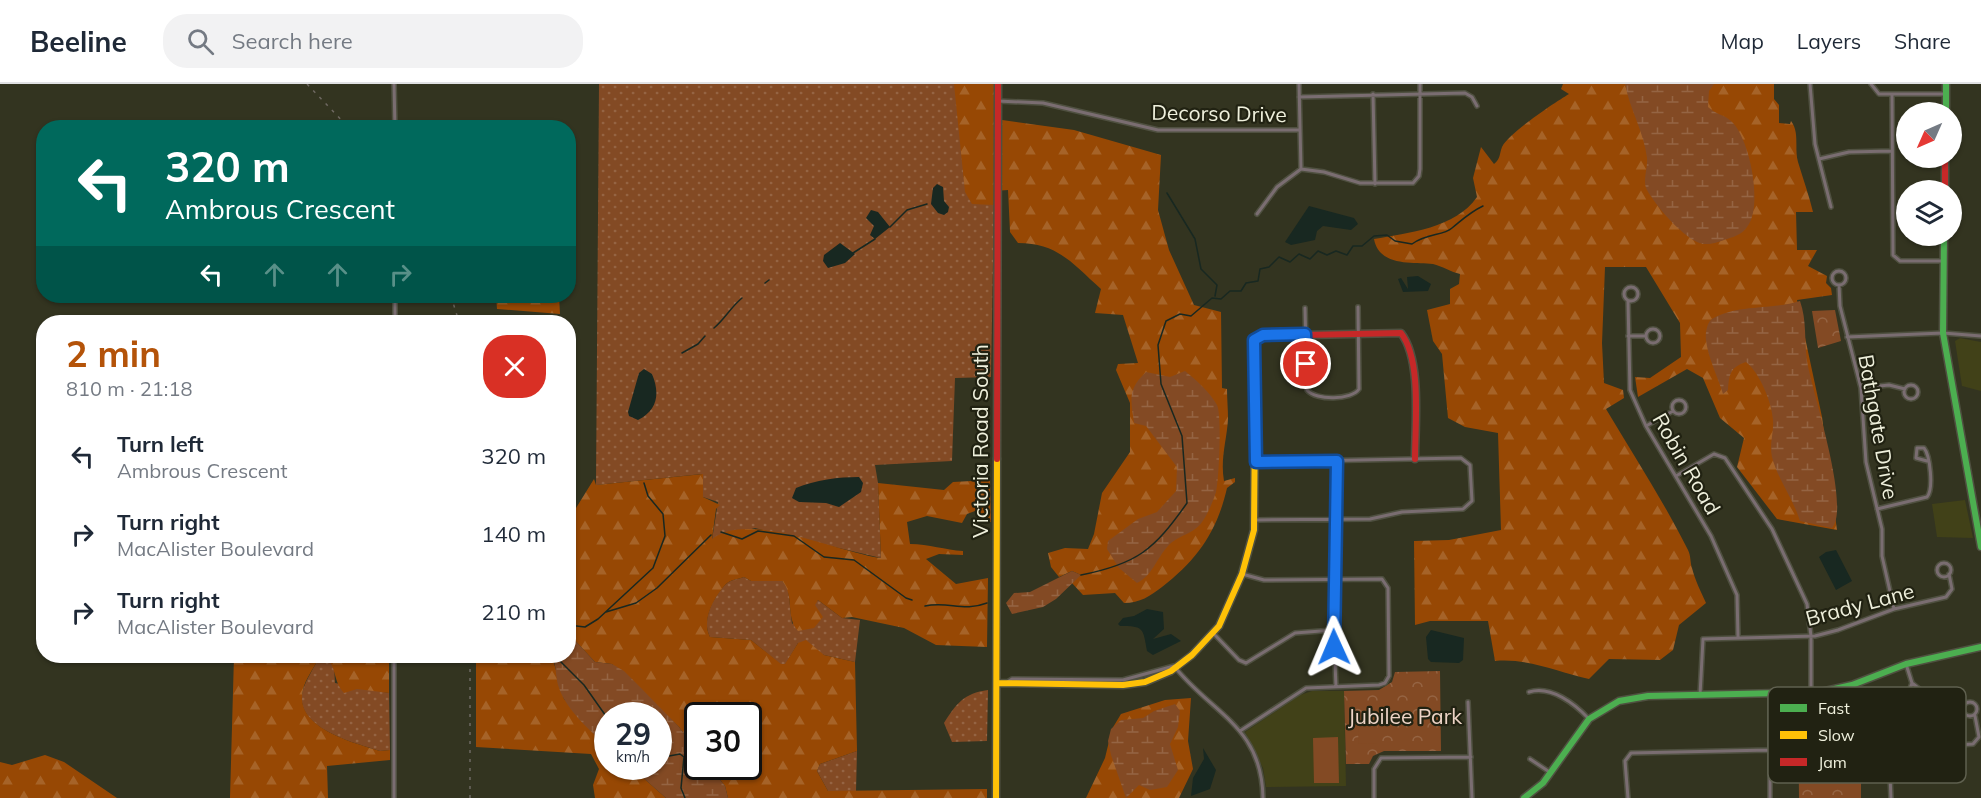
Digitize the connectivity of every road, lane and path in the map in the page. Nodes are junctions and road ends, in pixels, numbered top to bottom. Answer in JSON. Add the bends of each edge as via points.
{"nodes":[{"id":1,"x":394,"y":84,"type":"edge"},
{"id":2,"x":998,"y":84,"type":"edge"},
{"id":3,"x":1299,"y":84,"type":"edge"},
{"id":4,"x":1420,"y":84,"type":"edge"},
{"id":5,"x":1810,"y":84,"type":"edge"},
{"id":6,"x":1871,"y":84,"type":"edge"},
{"id":7,"x":1946,"y":84,"type":"edge"},
{"id":8,"x":1420,"y":93,"type":"junction"},
{"id":9,"x":1373,"y":94,"type":"junction"},
{"id":10,"x":1946,"y":94,"type":"junction"},
{"id":11,"x":1892,"y":95,"type":"junction"},
{"id":12,"x":1299,"y":97,"type":"junction"},
{"id":13,"x":998,"y":101,"type":"junction"},
{"id":14,"x":1946,"y":102,"type":"edge"},
{"id":15,"x":1477,"y":106,"type":"dead end"},
{"id":16,"x":395,"y":120,"type":"edge"},
{"id":17,"x":1299,"y":130,"type":"junction"},
{"id":18,"x":1892,"y":152,"type":"junction"},
{"id":19,"x":1819,"y":159,"type":"junction"},
{"id":20,"x":1301,"y":169,"type":"junction"},
{"id":21,"x":1375,"y":184,"type":"junction"},
{"id":22,"x":1831,"y":207,"type":"dead end"},
{"id":23,"x":1257,"y":214,"type":"dead end"},
{"id":24,"x":1944,"y":246,"type":"edge"},
{"id":25,"x":1944,"y":261,"type":"junction"},
{"id":26,"x":1839,"y":285,"type":"junction"},
{"id":27,"x":1628,"y":301,"type":"junction"},
{"id":28,"x":1358,"y":307,"type":"dead end"},
{"id":29,"x":1305,"y":308,"type":"dead end"},
{"id":30,"x":1943,"y":333,"type":"junction"},
{"id":31,"x":1305,"y":334,"type":"junction"},
{"id":32,"x":1358,"y":334,"type":"junction"},
{"id":33,"x":1628,"y":336,"type":"junction"},
{"id":34,"x":1645,"y":336,"type":"junction"},
{"id":35,"x":1981,"y":336,"type":"edge"},
{"id":36,"x":1846,"y":338,"type":"junction"},
{"id":37,"x":1861,"y":388,"type":"junction"},
{"id":38,"x":1905,"y":389,"type":"junction"},
{"id":39,"x":1673,"y":411,"type":"junction"},
{"id":40,"x":1646,"y":426,"type":"junction"},
{"id":41,"x":1415,"y":459,"type":"junction"},
{"id":42,"x":1337,"y":461,"type":"junction"},
{"id":43,"x":1927,"y":461,"type":"junction"},
{"id":44,"x":1256,"y":462,"type":"junction"},
{"id":45,"x":1676,"y":476,"type":"junction"},
{"id":46,"x":1877,"y":509,"type":"junction"},
{"id":47,"x":1338,"y":519,"type":"junction"},
{"id":48,"x":1255,"y":520,"type":"junction"},
{"id":49,"x":1981,"y":547,"type":"edge"},
{"id":50,"x":1242,"y":574,"type":"junction"},
{"id":51,"x":1949,"y":574,"type":"junction"},
{"id":52,"x":1334,"y":578,"type":"junction"},
{"id":53,"x":1894,"y":609,"type":"junction"},
{"id":54,"x":1334,"y":630,"type":"junction"},
{"id":55,"x":1214,"y":634,"type":"junction"},
{"id":56,"x":1738,"y":636,"type":"junction"},
{"id":57,"x":1811,"y":636,"type":"junction"},
{"id":58,"x":1981,"y":647,"type":"edge"},
{"id":59,"x":394,"y":663,"type":"edge"},
{"id":60,"x":1906,"y":664,"type":"junction"},
{"id":61,"x":1174,"y":666,"type":"junction"},
{"id":62,"x":997,"y":682,"type":"junction"},
{"id":63,"x":1912,"y":683,"type":"junction"},
{"id":64,"x":1852,"y":684,"type":"junction"},
{"id":65,"x":1336,"y":686,"type":"junction"},
{"id":66,"x":1810,"y":687,"type":"edge"},
{"id":67,"x":1838,"y":687,"type":"edge"},
{"id":68,"x":1853,"y":687,"type":"edge"},
{"id":69,"x":1911,"y":687,"type":"edge"},
{"id":70,"x":1917,"y":687,"type":"edge"},
{"id":71,"x":1529,"y":692,"type":"dead end"},
{"id":72,"x":1768,"y":694,"type":"edge"},
{"id":73,"x":1700,"y":695,"type":"junction"},
{"id":74,"x":1468,"y":702,"type":"dead end"},
{"id":75,"x":1966,"y":704,"type":"edge"},
{"id":76,"x":1966,"y":713,"type":"edge"},
{"id":77,"x":1975,"y":716,"type":"junction"},
{"id":78,"x":1589,"y":719,"type":"junction"},
{"id":79,"x":1240,"y":731,"type":"junction"},
{"id":80,"x":1966,"y":744,"type":"edge"},
{"id":81,"x":1768,"y":750,"type":"edge"},
{"id":82,"x":1471,"y":757,"type":"junction"},
{"id":83,"x":1530,"y":759,"type":"dead end"},
{"id":84,"x":1551,"y":773,"type":"junction"},
{"id":85,"x":1770,"y":783,"type":"edge"},
{"id":86,"x":1890,"y":783,"type":"edge"},
{"id":87,"x":1628,"y":797,"type":"edge"},
{"id":88,"x":394,"y":798,"type":"edge"},
{"id":89,"x":996,"y":798,"type":"edge"},
{"id":90,"x":1263,"y":798,"type":"edge"},
{"id":91,"x":1374,"y":798,"type":"edge"},
{"id":92,"x":1472,"y":798,"type":"edge"},
{"id":93,"x":1524,"y":798,"type":"edge"},
{"id":94,"x":1622,"y":798,"type":"edge"},
{"id":95,"x":1770,"y":798,"type":"edge"},
{"id":96,"x":1891,"y":798,"type":"edge"}],
"edges":[{"from":1,"to":16,"type":"street"},
{"from":2,"to":13,"type":"street","name":"Victoria Road South"},
{"from":3,"to":12,"type":"street"},
{"from":4,"to":8,"type":"street"},
{"from":5,"to":19,"type":"street"},
{"from":6,"to":11,"type":"street","via":[[1880,94]]},
{"from":7,"to":10,"type":"street"},
{"from":8,"to":9,"type":"street"},
{"from":8,"to":15,"type":"street","via":[[1465,93]]},
{"from":8,"to":21,"type":"street","via":[[1419,176],[1413,183]]},
{"from":9,"to":12,"type":"street"},
{"from":9,"to":21,"type":"street"},
{"from":10,"to":11,"type":"street"},
{"from":10,"to":14,"type":"street"},
{"from":11,"to":18,"type":"street"},
{"from":12,"to":17,"type":"street"},
{"from":13,"to":17,"type":"street","name":"Decorso Drive","via":[[1043,103],[1158,130]]},
{"from":13,"to":62,"type":"street","name":"Victoria Road South"},
{"from":17,"to":20,"type":"street"},
{"from":18,"to":19,"type":"street","via":[[1849,152]]},
{"from":18,"to":25,"type":"street","via":[[1894,258]]},
{"from":19,"to":22,"type":"street"},
{"from":20,"to":21,"type":"street"},
{"from":20,"to":23,"type":"street","via":[[1277,187]]},
{"from":24,"to":25,"type":"street"},
{"from":25,"to":30,"type":"street"},
{"from":26,"to":26,"type":"street","via":[[1846,278],[1838,271],[1832,278]]},
{"from":26,"to":36,"type":"street","name":"Bathgate Drive"},
{"from":27,"to":27,"type":"street","name":"Robin Road","via":[[1624,293],[1632,288],[1637,297]]},
{"from":27,"to":33,"type":"street","name":"Robin Road"},
{"from":28,"to":32,"type":"street"},
{"from":29,"to":31,"type":"street"},
{"from":30,"to":35,"type":"street"},
{"from":30,"to":36,"type":"street"},
{"from":30,"to":49,"type":"street"},
{"from":31,"to":32,"type":"street"},
{"from":31,"to":32,"type":"street","via":[[1306,388],[1310,394],[1350,396],[1358,392]]},
{"from":31,"to":44,"type":"street","via":[[1263,335],[1254,340]]},
{"from":32,"to":41,"type":"street","via":[[1401,333],[1407,338],[1414,385]]},
{"from":33,"to":34,"type":"street"},
{"from":33,"to":40,"type":"street","name":"Robin Road","via":[[1630,390]]},
{"from":34,"to":34,"type":"street","via":[[1651,343],[1660,338],[1653,329]]},
{"from":36,"to":37,"type":"street","name":"Bathgate Drive"},
{"from":37,"to":38,"type":"street","via":[[1889,385]]},
{"from":37,"to":46,"type":"street","name":"Bathgate Drive","via":[[1866,462]]},
{"from":38,"to":38,"type":"street","via":[[1914,386],[1917,395],[1908,397]]},
{"from":39,"to":39,"type":"street","via":[[1674,402],[1685,403],[1683,413]]},
{"from":39,"to":40,"type":"street"},
{"from":40,"to":45,"type":"street","name":"Robin Road"},
{"from":41,"to":42,"type":"street"},
{"from":41,"to":47,"type":"street","via":[[1467,461],[1471,468],[1472,501],[1468,508]]},
{"from":42,"to":44,"type":"street"},
{"from":42,"to":47,"type":"street"},
{"from":43,"to":43,"type":"street","via":[[1916,458],[1917,448],[1926,449]]},
{"from":43,"to":46,"type":"street","via":[[1932,486],[1927,497]]},
{"from":44,"to":48,"type":"street"},
{"from":45,"to":56,"type":"street","name":"Robin Road","via":[[1711,536],[1737,595]]},
{"from":45,"to":57,"type":"street","via":[[1714,454],[1725,458],[1772,529],[1806,604]]},
{"from":46,"to":53,"type":"street","name":"Bathgate Drive"},
{"from":47,"to":48,"type":"street"},
{"from":47,"to":52,"type":"street"},
{"from":48,"to":50,"type":"street"},
{"from":50,"to":52,"type":"street","via":[[1264,580]]},
{"from":50,"to":55,"type":"street"},
{"from":51,"to":51,"type":"street","name":"Brady Lane","via":[[1940,576],[1938,565],[1948,564]]},
{"from":51,"to":53,"type":"street","name":"Brady Lane","via":[[1952,589],[1946,597]]},
{"from":52,"to":54,"type":"street"},
{"from":52,"to":65,"type":"street","via":[[1377,578],[1388,588],[1387,680],[1379,685]]},
{"from":53,"to":57,"type":"street","name":"Brady Lane"},
{"from":54,"to":55,"type":"street","via":[[1295,633],[1246,663]]},
{"from":54,"to":65,"type":"street"},
{"from":55,"to":61,"type":"street"},
{"from":56,"to":57,"type":"street","name":"Brady Lane"},
{"from":56,"to":73,"type":"street","name":"Brady Lane","via":[[1702,639]]},
{"from":57,"to":66,"type":"street"},
{"from":58,"to":60,"type":"street"},
{"from":59,"to":88,"type":"street"},
{"from":60,"to":63,"type":"street"},
{"from":60,"to":64,"type":"street"},
{"from":61,"to":62,"type":"street","via":[[1162,676],[1135,684]]},
{"from":61,"to":79,"type":"street"},
{"from":62,"to":89,"type":"street","name":"Victoria Road South"},
{"from":63,"to":69,"type":"street"},
{"from":63,"to":70,"type":"street"},
{"from":64,"to":67,"type":"street"},
{"from":64,"to":68,"type":"street"},
{"from":65,"to":79,"type":"street","via":[[1306,688]]},
{"from":71,"to":78,"type":"street","via":[[1539,689],[1571,702]]},
{"from":72,"to":73,"type":"street"},
{"from":73,"to":78,"type":"street","via":[[1629,699]]},
{"from":74,"to":82,"type":"street"},
{"from":75,"to":77,"type":"street","via":[[1975,705]]},
{"from":76,"to":77,"type":"street"},
{"from":77,"to":80,"type":"street","via":[[1979,737]]},
{"from":78,"to":84,"type":"street"},
{"from":79,"to":90,"type":"street","via":[[1259,767]]},
{"from":81,"to":87,"type":"street","via":[[1631,753],[1625,761]]},
{"from":82,"to":91,"type":"street","via":[[1381,758],[1374,769]]},
{"from":82,"to":92,"type":"street"},
{"from":83,"to":84,"type":"street"},
{"from":84,"to":93,"type":"street"},
{"from":85,"to":95,"type":"street"},
{"from":86,"to":96,"type":"street"},
{"from":87,"to":94,"type":"street"}]}
